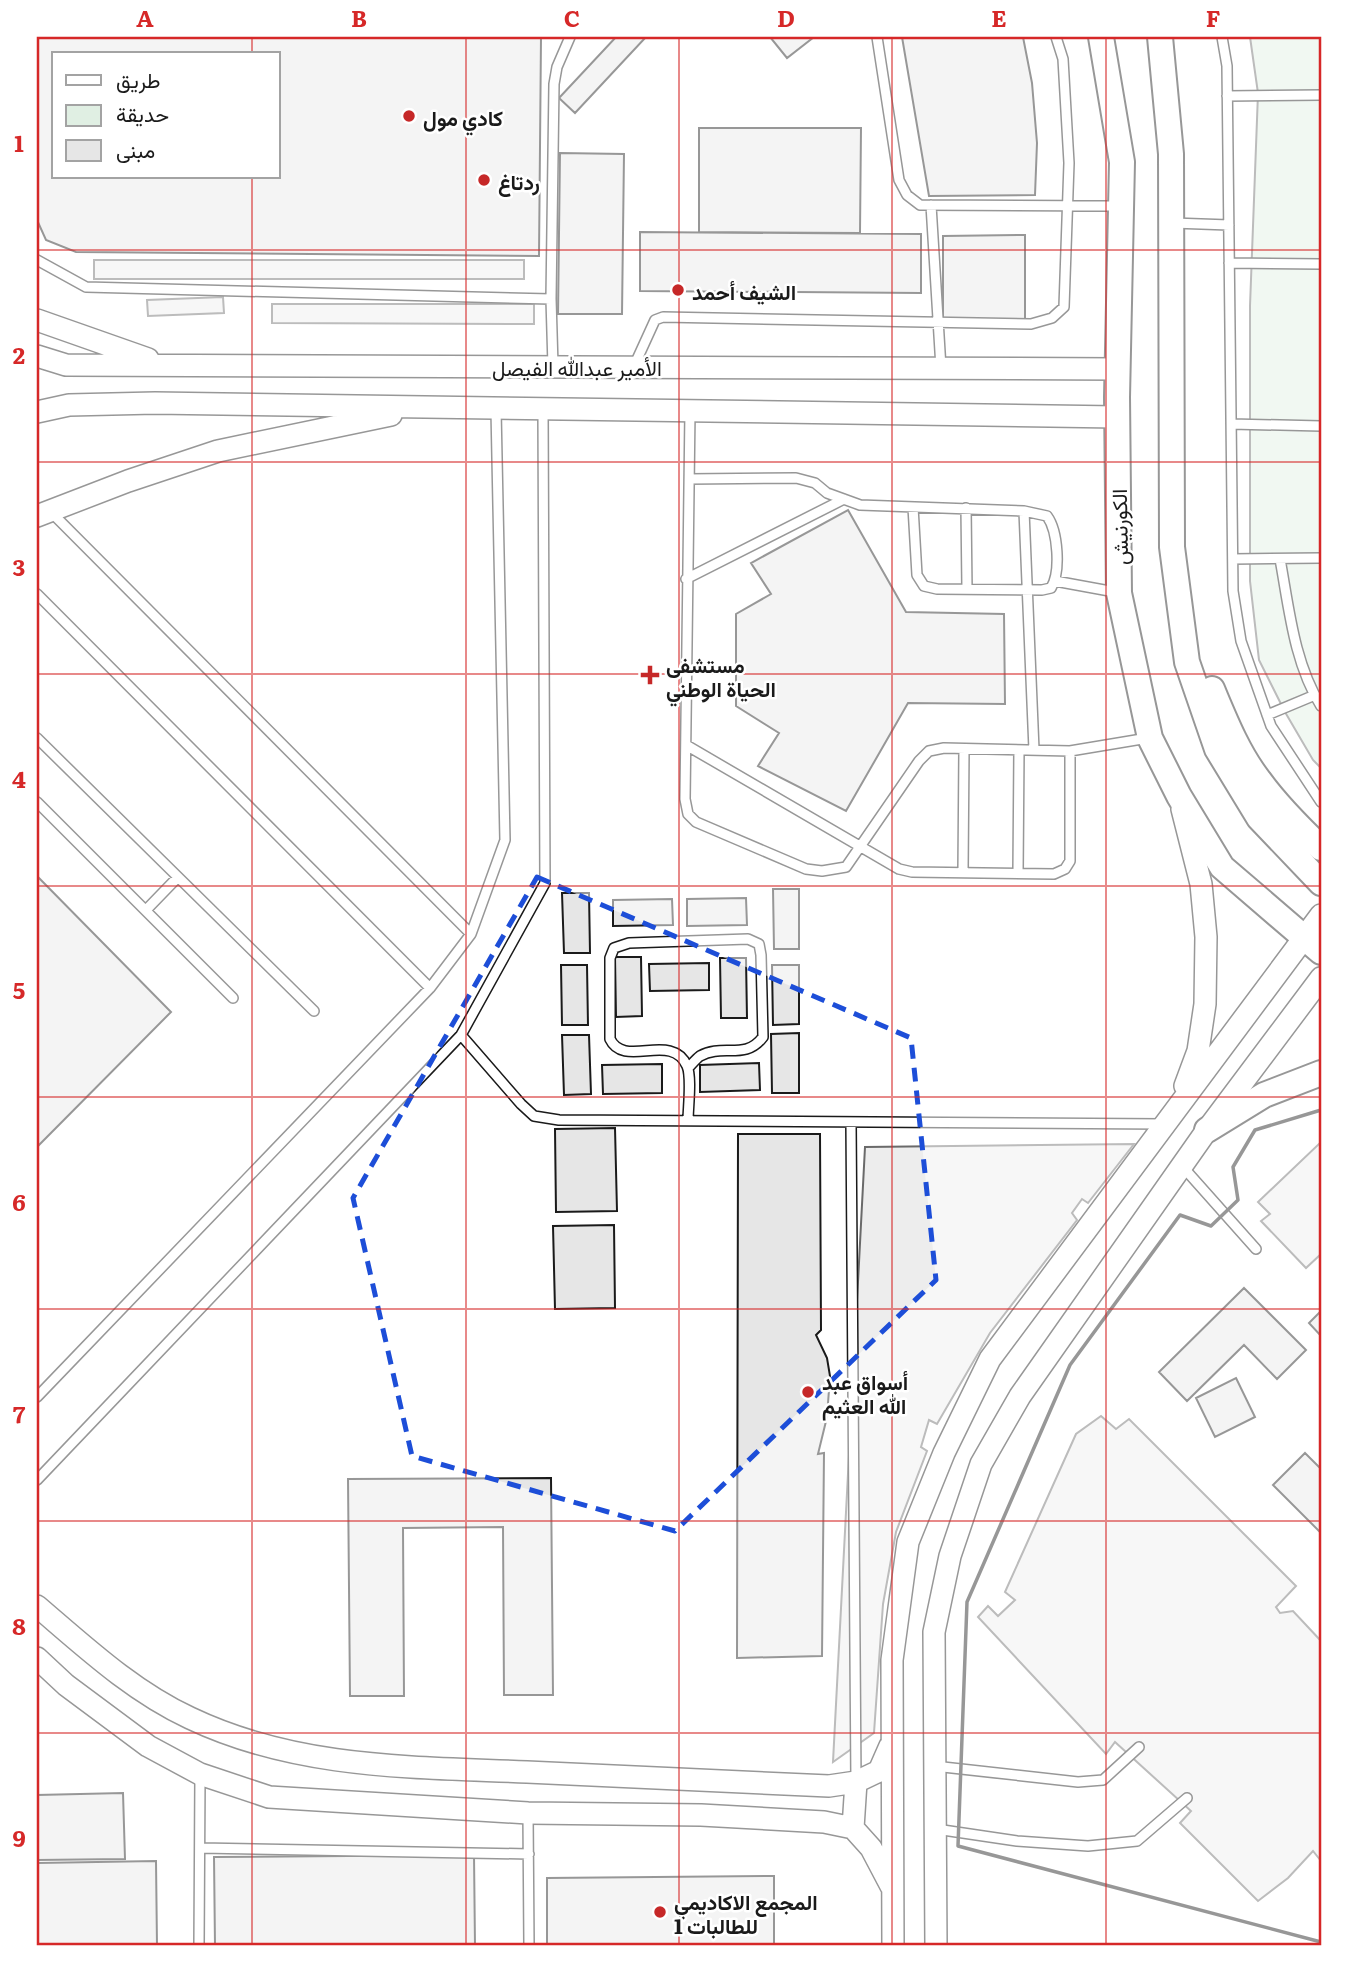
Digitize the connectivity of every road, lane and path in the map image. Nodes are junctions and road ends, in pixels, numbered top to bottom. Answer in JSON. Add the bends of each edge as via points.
{"nodes":[{"id":1,"x":570,"y":37,"type":"edge"},
{"id":2,"x":877,"y":37,"type":"edge"},
{"id":3,"x":1056,"y":37,"type":"edge"},
{"id":4,"x":1101,"y":37,"type":"edge"},
{"id":5,"x":1160,"y":37,"type":"edge"},
{"id":6,"x":1222,"y":37,"type":"edge"},
{"id":7,"x":1321,"y":95,"type":"edge"},
{"id":8,"x":1227,"y":96,"type":"junction"},
{"id":9,"x":931,"y":205,"type":"junction"},
{"id":10,"x":1067,"y":205,"type":"junction"},
{"id":11,"x":1122,"y":206,"type":"junction"},
{"id":12,"x":1171,"y":223,"type":"junction"},
{"id":13,"x":1228,"y":225,"type":"junction"},
{"id":14,"x":37,"y":260,"type":"edge"},
{"id":15,"x":1229,"y":263,"type":"junction"},
{"id":16,"x":1321,"y":264,"type":"edge"},
{"id":17,"x":551,"y":299,"type":"junction"},
{"id":18,"x":37,"y":320,"type":"edge"},
{"id":19,"x":938,"y":322,"type":"junction"},
{"id":20,"x":37,"y":356,"type":"edge"},
{"id":21,"x":167,"y":365,"type":"junction"},
{"id":22,"x":553,"y":366,"type":"junction"},
{"id":23,"x":634,"y":367,"type":"junction"},
{"id":24,"x":941,"y":368,"type":"junction"},
{"id":25,"x":1118,"y":369,"type":"junction"},
{"id":26,"x":432,"y":407,"type":"junction"},
{"id":27,"x":496,"y":408,"type":"junction"},
{"id":28,"x":543,"y":408,"type":"junction"},
{"id":29,"x":690,"y":411,"type":"junction"},
{"id":30,"x":37,"y":412,"type":"edge"},
{"id":31,"x":1117,"y":417,"type":"junction"},
{"id":32,"x":1231,"y":424,"type":"junction"},
{"id":33,"x":1321,"y":426,"type":"edge"},
{"id":34,"x":689,"y":479,"type":"junction"},
{"id":35,"x":844,"y":499,"type":"junction"},
{"id":36,"x":913,"y":507,"type":"junction"},
{"id":37,"x":967,"y":509,"type":"junction"},
{"id":38,"x":1024,"y":511,"type":"junction"},
{"id":39,"x":43,"y":513,"type":"edge"},
{"id":40,"x":1321,"y":558,"type":"edge"},
{"id":41,"x":1233,"y":559,"type":"junction"},
{"id":42,"x":1280,"y":559,"type":"junction"},
{"id":43,"x":686,"y":579,"type":"junction"},
{"id":44,"x":1055,"y":581,"type":"junction"},
{"id":45,"x":967,"y":589,"type":"junction"},
{"id":46,"x":1029,"y":590,"type":"junction"},
{"id":47,"x":1119,"y":593,"type":"junction"},
{"id":48,"x":37,"y":594,"type":"edge"},
{"id":49,"x":1179,"y":595,"type":"junction"},
{"id":50,"x":1315,"y":695,"type":"junction"},
{"id":51,"x":1321,"y":706,"type":"edge"},
{"id":52,"x":1267,"y":715,"type":"junction"},
{"id":53,"x":37,"y":738,"type":"edge"},
{"id":54,"x":1150,"y":738,"type":"junction"},
{"id":55,"x":686,"y":745,"type":"junction"},
{"id":56,"x":964,"y":749,"type":"junction"},
{"id":57,"x":1019,"y":750,"type":"junction"},
{"id":58,"x":1034,"y":750,"type":"junction"},
{"id":59,"x":1070,"y":751,"type":"junction"},
{"id":60,"x":1179,"y":796,"type":"junction"},
{"id":61,"x":37,"y":802,"type":"edge"},
{"id":62,"x":1321,"y":802,"type":"edge"},
{"id":63,"x":860,"y":846,"type":"junction"},
{"id":64,"x":1321,"y":848,"type":"edge"},
{"id":65,"x":963,"y":873,"type":"junction"},
{"id":66,"x":1018,"y":873,"type":"junction"},
{"id":67,"x":178,"y":877,"type":"junction"},
{"id":68,"x":1321,"y":883,"type":"edge"},
{"id":69,"x":146,"y":909,"type":"junction"},
{"id":70,"x":1321,"y":915,"type":"edge"},
{"id":71,"x":471,"y":934,"type":"junction"},
{"id":72,"x":1313,"y":945,"type":"edge"},
{"id":73,"x":1321,"y":978,"type":"edge"},
{"id":74,"x":430,"y":988,"type":"junction"},
{"id":75,"x":233,"y":998,"type":"dead end"},
{"id":76,"x":314,"y":1011,"type":"dead end"},
{"id":77,"x":461,"y":1035,"type":"junction"},
{"id":78,"x":688,"y":1068,"type":"junction"},
{"id":79,"x":1321,"y":1073,"type":"edge"},
{"id":80,"x":1178,"y":1106,"type":"junction"},
{"id":81,"x":688,"y":1121,"type":"junction"},
{"id":82,"x":851,"y":1122,"type":"junction"},
{"id":83,"x":1165,"y":1124,"type":"junction"},
{"id":84,"x":1207,"y":1130,"type":"junction"},
{"id":85,"x":1182,"y":1166,"type":"junction"},
{"id":86,"x":1256,"y":1249,"type":"dead end"},
{"id":87,"x":37,"y":1397,"type":"edge"},
{"id":88,"x":37,"y":1480,"type":"edge"},
{"id":89,"x":37,"y":1606,"type":"edge"},
{"id":90,"x":37,"y":1658,"type":"edge"},
{"id":91,"x":892,"y":1741,"type":"junction"},
{"id":92,"x":1139,"y":1747,"type":"dead end"},
{"id":93,"x":934,"y":1766,"type":"junction"},
{"id":94,"x":200,"y":1774,"type":"junction"},
{"id":95,"x":856,"y":1782,"type":"junction"},
{"id":96,"x":1187,"y":1798,"type":"dead end"},
{"id":97,"x":528,"y":1812,"type":"junction"},
{"id":98,"x":853,"y":1828,"type":"junction"},
{"id":99,"x":934,"y":1829,"type":"junction"},
{"id":100,"x":200,"y":1847,"type":"junction"},
{"id":101,"x":529,"y":1854,"type":"junction"},
{"id":102,"x":892,"y":1889,"type":"junction"},
{"id":103,"x":199,"y":1946,"type":"edge"},
{"id":104,"x":529,"y":1946,"type":"edge"},
{"id":105,"x":893,"y":1946,"type":"edge"},
{"id":106,"x":936,"y":1946,"type":"edge"}],
"edges":[{"from":1,"to":17,"type":"lane","via":[[554,84]]},
{"from":2,"to":9,"type":"lane","via":[[899,180],[913,200]]},
{"from":3,"to":10,"type":"lane","via":[[1063,59]]},
{"from":4,"to":11,"type":"main road","name":"الكورنيش","via":[[1122,162]]},
{"from":5,"to":12,"type":"main road","via":[[1171,154]]},
{"from":6,"to":8,"type":"lane"},
{"from":7,"to":8,"type":"lane"},
{"from":8,"to":13,"type":"lane"},
{"from":9,"to":10,"type":"lane"},
{"from":9,"to":19,"type":"lane"},
{"from":10,"to":11,"type":"lane"},
{"from":10,"to":19,"type":"lane","via":[[1064,307],[1052,318],[1031,324]]},
{"from":11,"to":25,"type":"main road","name":"الكورنيش"},
{"from":12,"to":13,"type":"lane"},
{"from":12,"to":49,"type":"main road","via":[[1172,547]]},
{"from":13,"to":15,"type":"lane"},
{"from":14,"to":17,"type":"lane","via":[[86,287]]},
{"from":15,"to":16,"type":"lane"},
{"from":15,"to":32,"type":"lane"},
{"from":17,"to":22,"type":"lane"},
{"from":18,"to":21,"type":"street"},
{"from":19,"to":23,"type":"lane","via":[[663,317],[655,320]]},
{"from":19,"to":24,"type":"lane"},
{"from":20,"to":21,"type":"street","name":"الأمير عبدالله الفيصل","via":[[66,365]]},
{"from":21,"to":22,"type":"street","name":"الأمير عبدالله الفيصل"},
{"from":22,"to":23,"type":"street","name":"الأمير عبدالله الفيصل"},
{"from":23,"to":24,"type":"street","name":"الأمير عبدالله الفيصل"},
{"from":24,"to":25,"type":"street","name":"الأمير عبدالله الفيصل"},
{"from":25,"to":31,"type":"main road","name":"الكورنيش"},
{"from":26,"to":27,"type":"street","name":"الأمير عبدالله الفيصل"},
{"from":26,"to":30,"type":"street","name":"الأمير عبدالله الفيصل","via":[[155,403],[69,405]]},
{"from":26,"to":39,"type":"street","via":[[218,452]]},
{"from":27,"to":28,"type":"street","name":"الأمير عبدالله الفيصل"},
{"from":27,"to":71,"type":"lane","via":[[505,840]]},
{"from":28,"to":29,"type":"street","name":"الأمير عبدالله الفيصل"},
{"from":28,"to":77,"type":"lane","via":[[545,883]]},
{"from":29,"to":31,"type":"street","name":"الأمير عبدالله الفيصل"},
{"from":29,"to":34,"type":"lane"},
{"from":31,"to":47,"type":"main road","name":"الكورنيش"},
{"from":32,"to":33,"type":"lane"},
{"from":32,"to":41,"type":"lane"},
{"from":34,"to":35,"type":"lane","via":[[796,478]]},
{"from":34,"to":43,"type":"lane"},
{"from":35,"to":36,"type":"lane","via":[[860,505]]},
{"from":35,"to":43,"type":"lane"},
{"from":36,"to":37,"type":"lane"},
{"from":36,"to":45,"type":"lane","via":[[917,575],[924,586]]},
{"from":37,"to":38,"type":"lane"},
{"from":37,"to":45,"type":"lane"},
{"from":38,"to":44,"type":"lane","via":[[1047,516],[1054,525]]},
{"from":38,"to":46,"type":"lane"},
{"from":39,"to":71,"type":"lane"},
{"from":40,"to":42,"type":"lane"},
{"from":41,"to":42,"type":"lane"},
{"from":41,"to":52,"type":"lane","via":[[1241,641]]},
{"from":42,"to":50,"type":"lane","via":[[1295,643]]},
{"from":43,"to":55,"type":"lane"},
{"from":44,"to":46,"type":"lane","via":[[1051,588]]},
{"from":44,"to":47,"type":"lane"},
{"from":45,"to":46,"type":"lane"},
{"from":46,"to":58,"type":"lane"},
{"from":47,"to":54,"type":"main road","name":"الكورنيش"},
{"from":48,"to":74,"type":"lane"},
{"from":49,"to":64,"type":"main road","via":[[1203,670],[1231,733],[1258,779]]},
{"from":49,"to":68,"type":"main road","via":[[1187,662],[1217,749],[1259,818]]},
{"from":50,"to":51,"type":"lane"},
{"from":50,"to":52,"type":"lane"},
{"from":52,"to":62,"type":"lane"},
{"from":53,"to":67,"type":"lane"},
{"from":54,"to":59,"type":"lane"},
{"from":54,"to":60,"type":"main road","name":"الكورنيش"},
{"from":55,"to":63,"type":"lane"},
{"from":55,"to":63,"type":"lane","via":[[685,799],[688,814],[696,822],[806,869],[846,867]]},
{"from":56,"to":57,"type":"lane"},
{"from":56,"to":63,"type":"lane","via":[[929,751]]},
{"from":56,"to":65,"type":"lane"},
{"from":57,"to":58,"type":"lane"},
{"from":57,"to":66,"type":"lane"},
{"from":58,"to":59,"type":"lane"},
{"from":59,"to":66,"type":"lane","via":[[1070,861],[1054,874]]},
{"from":60,"to":72,"type":"main road","name":"الكورنيش","via":[[1222,867]]},
{"from":60,"to":80,"type":"street","via":[[1201,884],[1206,937],[1205,1003],[1198,1051]]},
{"from":61,"to":69,"type":"lane"},
{"from":63,"to":65,"type":"lane","via":[[899,869]]},
{"from":65,"to":66,"type":"lane"},
{"from":67,"to":69,"type":"lane"},
{"from":67,"to":76,"type":"lane"},
{"from":69,"to":75,"type":"lane"},
{"from":70,"to":72,"type":"street"},
{"from":71,"to":74,"type":"lane"},
{"from":72,"to":80,"type":"street"},
{"from":73,"to":84,"type":"street"},
{"from":74,"to":87,"type":"lane"},
{"from":77,"to":81,"type":"lane","via":[[534,1116],[559,1121]]},
{"from":77,"to":88,"type":"lane"},
{"from":78,"to":78,"type":"lane","via":[[673,1051],[620,1051],[614,1047],[610,1040],[610,958],[614,948],[629,943],[748,939],[759,944],[763,1037],[750,1050],[708,1053]]},
{"from":78,"to":81,"type":"lane"},
{"from":79,"to":84,"type":"main road","via":[[1264,1095]]},
{"from":80,"to":83,"type":"street"},
{"from":81,"to":82,"type":"lane"},
{"from":82,"to":83,"type":"lane"},
{"from":82,"to":95,"type":"lane"},
{"from":83,"to":91,"type":"street","via":[[990,1359],[944,1452],[908,1542],[892,1660]]},
{"from":84,"to":85,"type":"street"},
{"from":85,"to":86,"type":"lane"},
{"from":85,"to":93,"type":"street","via":[[1020,1396],[981,1464],[950,1556],[934,1632]]},
{"from":89,"to":95,"type":"street","via":[[128,1684],[189,1718],[245,1741],[302,1756],[384,1766],[829,1786]]},
{"from":90,"to":94,"type":"street","via":[[148,1746]]},
{"from":91,"to":95,"type":"street","via":[[879,1771]]},
{"from":91,"to":102,"type":"street"},
{"from":92,"to":93,"type":"lane","via":[[1103,1780],[1078,1782]]},
{"from":93,"to":99,"type":"street"},
{"from":94,"to":97,"type":"street","via":[[269,1797]]},
{"from":94,"to":100,"type":"lane"},
{"from":95,"to":98,"type":"street"},
{"from":96,"to":99,"type":"lane","via":[[1137,1841],[1088,1846]]},
{"from":97,"to":98,"type":"street","via":[[701,1815],[824,1822]]},
{"from":97,"to":101,"type":"lane"},
{"from":98,"to":102,"type":"street","via":[[872,1848]]},
{"from":99,"to":106,"type":"street"},
{"from":100,"to":101,"type":"lane"},
{"from":100,"to":103,"type":"lane"},
{"from":101,"to":104,"type":"lane"},
{"from":102,"to":105,"type":"street"}]}
